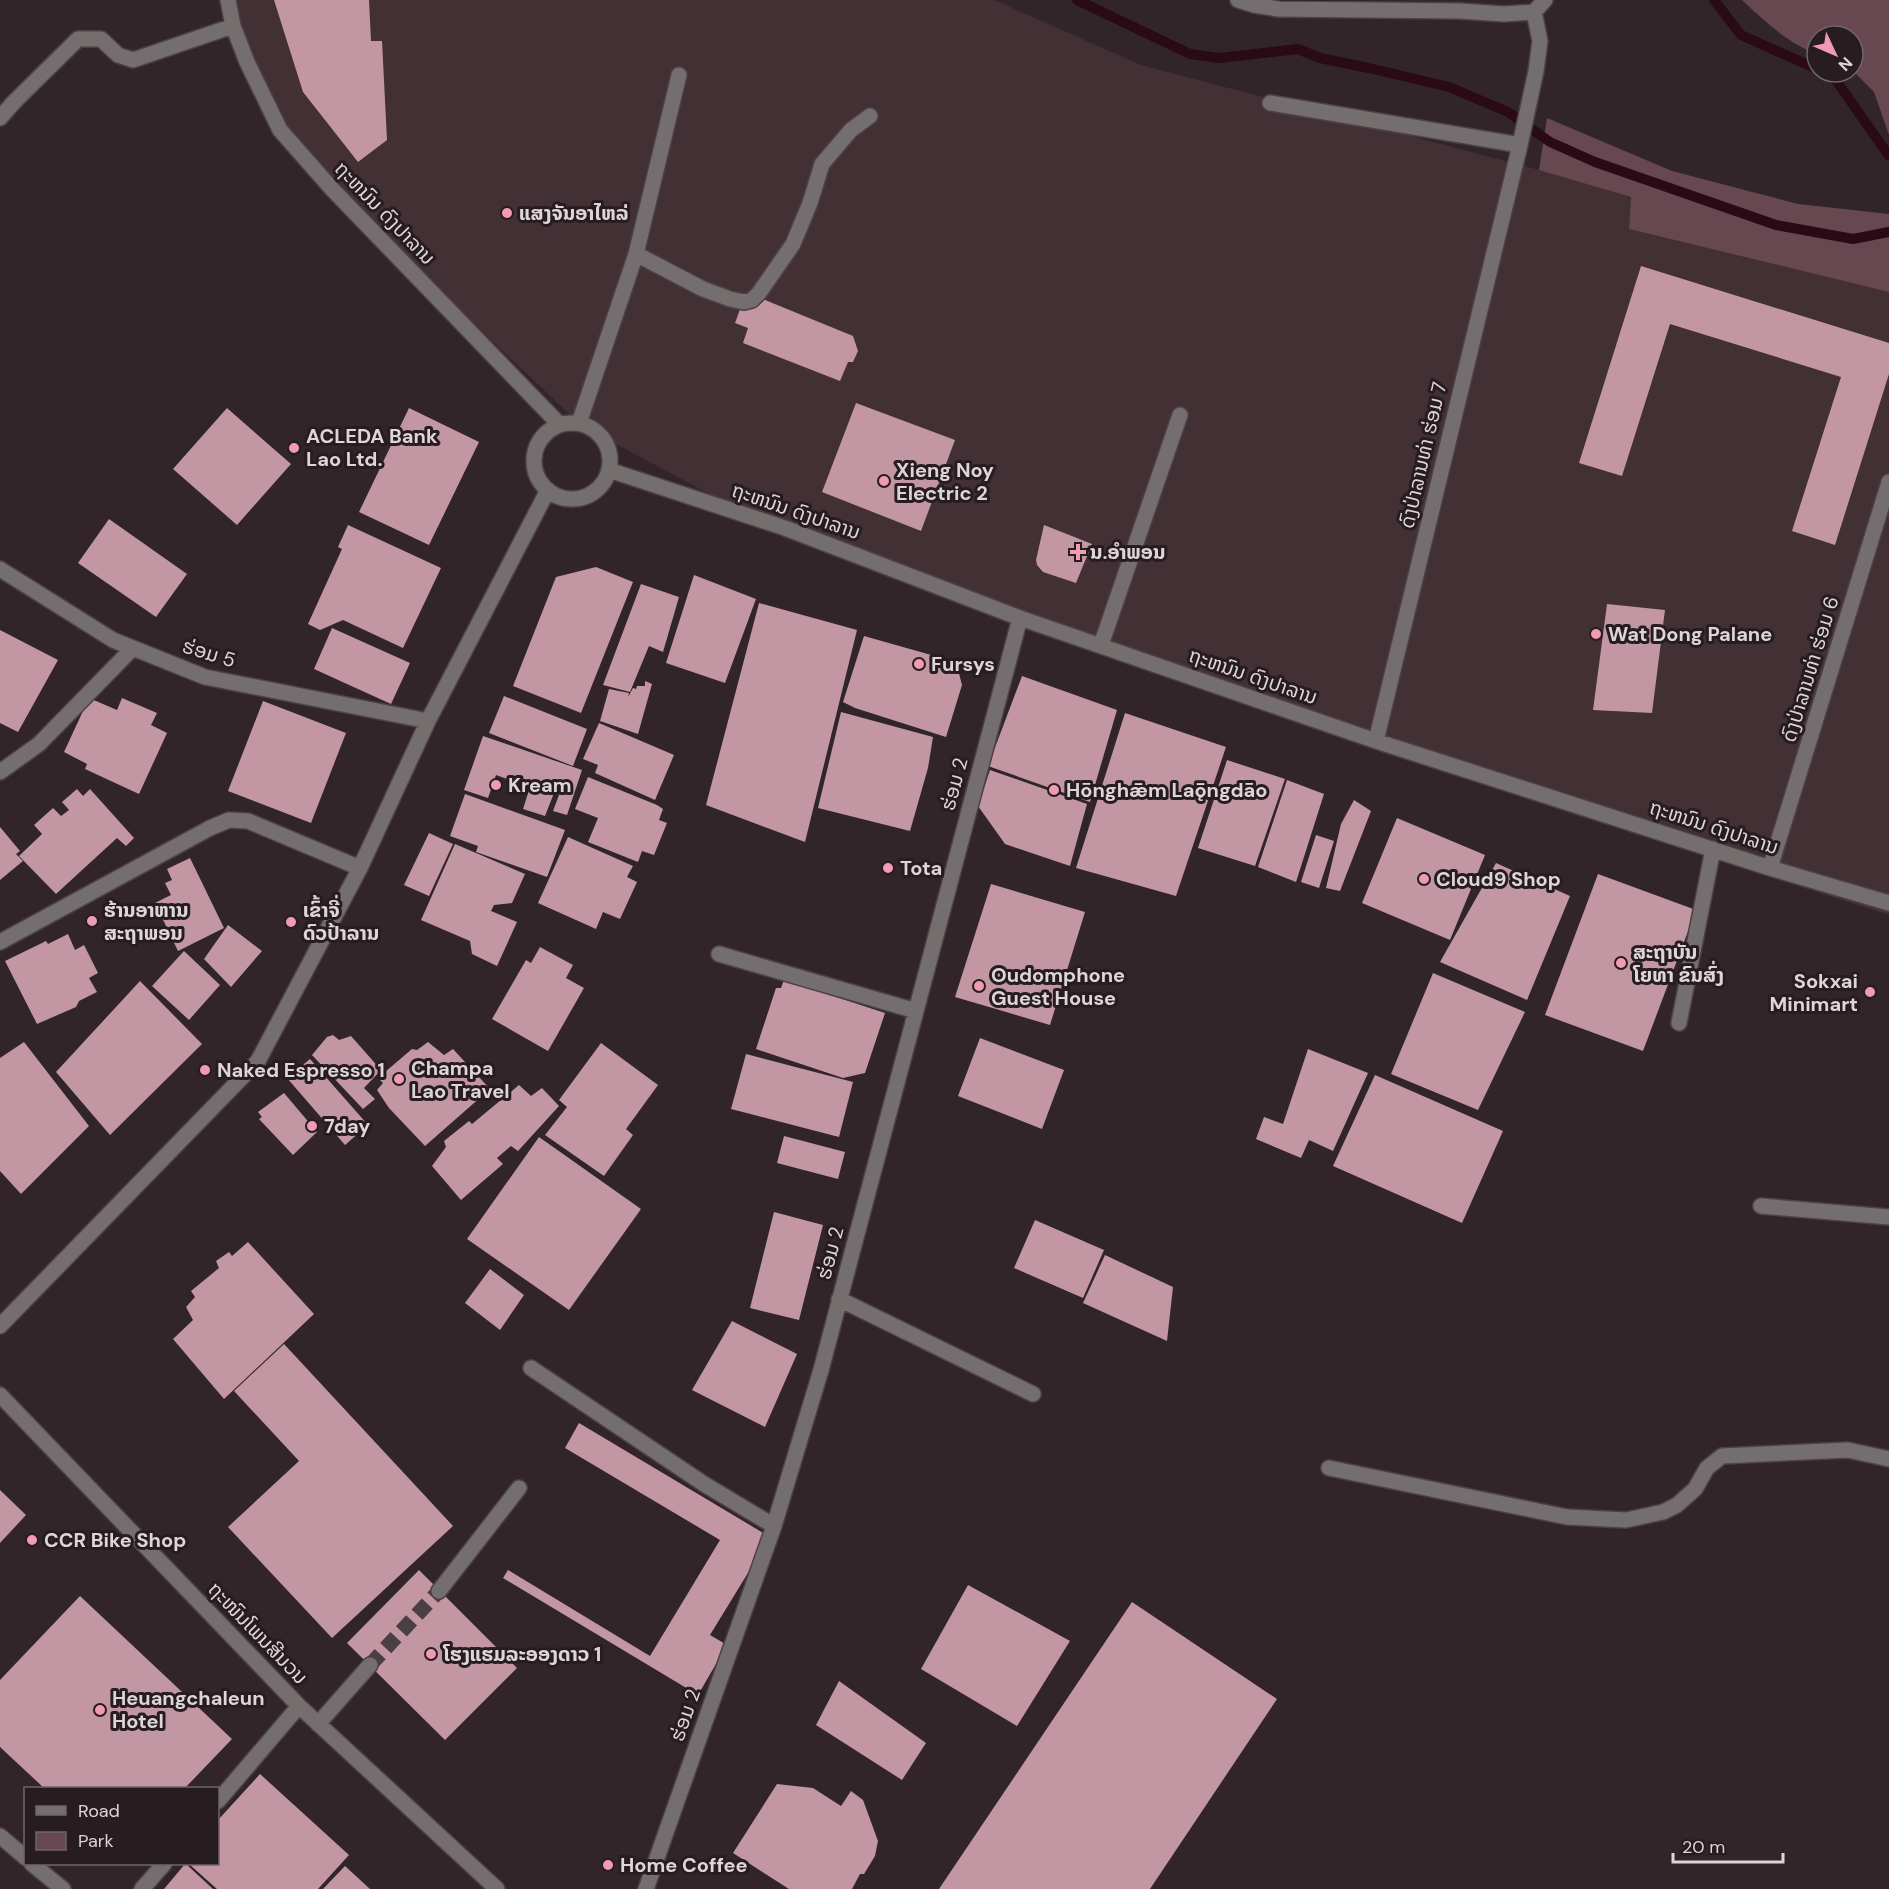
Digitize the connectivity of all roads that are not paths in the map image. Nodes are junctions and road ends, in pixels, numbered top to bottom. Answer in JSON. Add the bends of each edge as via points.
{"nodes":[{"id":1,"x":228,"y":0,"type":"edge"},
{"id":2,"x":1238,"y":0,"type":"edge"},
{"id":3,"x":1545,"y":0,"type":"edge"},
{"id":4,"x":1534,"y":12,"type":"junction"},
{"id":5,"x":233,"y":26,"type":"junction"},
{"id":6,"x":679,"y":75,"type":"dead end"},
{"id":7,"x":1270,"y":104,"type":"dead end"},
{"id":8,"x":870,"y":116,"type":"dead end"},
{"id":9,"x":0,"y":118,"type":"edge"},
{"id":10,"x":1520,"y":145,"type":"junction"},
{"id":11,"x":636,"y":254,"type":"junction"},
{"id":12,"x":1180,"y":415,"type":"dead end"},
{"id":13,"x":579,"y":423,"type":"junction"},
{"id":14,"x":560,"y":425,"type":"junction"},
{"id":15,"x":609,"y":470,"type":"junction"},
{"id":16,"x":1889,"y":482,"type":"edge"},
{"id":17,"x":548,"y":490,"type":"junction"},
{"id":18,"x":0,"y":569,"type":"edge"},
{"id":19,"x":1020,"y":618,"type":"junction"},
{"id":20,"x":1101,"y":645,"type":"junction"},
{"id":21,"x":132,"y":649,"type":"junction"},
{"id":22,"x":428,"y":721,"type":"junction"},
{"id":23,"x":1376,"y":741,"type":"junction"},
{"id":24,"x":0,"y":772,"type":"edge"},
{"id":25,"x":1713,"y":849,"type":"junction"},
{"id":26,"x":360,"y":868,"type":"junction"},
{"id":27,"x":1770,"y":868,"type":"junction"},
{"id":28,"x":1889,"y":903,"type":"edge"},
{"id":29,"x":0,"y":942,"type":"edge"},
{"id":30,"x":719,"y":954,"type":"dead end"},
{"id":31,"x":916,"y":1011,"type":"junction"},
{"id":32,"x":1679,"y":1023,"type":"dead end"},
{"id":33,"x":1761,"y":1206,"type":"dead end"},
{"id":34,"x":1889,"y":1216,"type":"edge"},
{"id":35,"x":839,"y":1299,"type":"junction"},
{"id":36,"x":0,"y":1326,"type":"edge"},
{"id":37,"x":531,"y":1368,"type":"dead end"},
{"id":38,"x":1033,"y":1394,"type":"dead end"},
{"id":39,"x":0,"y":1395,"type":"edge"},
{"id":40,"x":1889,"y":1459,"type":"edge"},
{"id":41,"x":1329,"y":1468,"type":"dead end"},
{"id":42,"x":519,"y":1488,"type":"dead end"},
{"id":43,"x":774,"y":1526,"type":"junction"},
{"id":44,"x":439,"y":1591,"type":"tunnel mouth"},
{"id":45,"x":370,"y":1665,"type":"tunnel mouth"},
{"id":46,"x":299,"y":1706,"type":"junction"},
{"id":47,"x":318,"y":1724,"type":"junction"},
{"id":48,"x":219,"y":1800,"type":"edge"},
{"id":49,"x":0,"y":1836,"type":"edge"},
{"id":50,"x":24,"y":1856,"type":"edge"},
{"id":51,"x":34,"y":1865,"type":"edge"},
{"id":52,"x":162,"y":1865,"type":"edge"},
{"id":53,"x":63,"y":1889,"type":"edge"},
{"id":54,"x":142,"y":1889,"type":"edge"},
{"id":55,"x":497,"y":1889,"type":"edge"},
{"id":56,"x":646,"y":1889,"type":"edge"}],
"edges":[{"from":1,"to":5,"type":"street","name":"ຖະຫນົນ ດົງປາລານ"},
{"from":2,"to":4,"type":"street","via":[[1278,9]]},
{"from":3,"to":4,"type":"street"},
{"from":4,"to":10,"type":"street","name":"ດົງປ່າລານທ່າ ຮ່ອມ 7","via":[[1540,41]]},
{"from":5,"to":9,"type":"street","via":[[133,60],[118,55],[101,39],[78,39]]},
{"from":5,"to":14,"type":"street","name":"ຖະຫນົນ ດົງປາລານ","via":[[280,130]]},
{"from":6,"to":11,"type":"street"},
{"from":7,"to":10,"type":"street"},
{"from":8,"to":11,"type":"street","via":[[851,129],[822,164],[793,244],[752,300],[729,299],[703,290]]},
{"from":10,"to":23,"type":"street","name":"ດົງປ່າລານທ່າ ຮ່ອມ 7"},
{"from":11,"to":13,"type":"street"},
{"from":12,"to":20,"type":"street"},
{"from":13,"to":14,"type":"street"},
{"from":13,"to":15,"type":"street","via":[[604,440],[609,450]]},
{"from":14,"to":17,"type":"street","via":[[550,430],[536,448],[536,471]]},
{"from":15,"to":17,"type":"street","via":[[589,495],[567,498]]},
{"from":15,"to":19,"type":"street","name":"ຖະຫນົນ ດົງປາລານ","via":[[785,528]]},
{"from":16,"to":27,"type":"street","name":"ດົງປ່າລານທ່າ ຮ່ອມ 6"},
{"from":17,"to":22,"type":"street"},
{"from":18,"to":21,"type":"street","name":"ຮ່ອມ 5"},
{"from":19,"to":20,"type":"street","name":"ຖະຫນົນ ດົງປາລານ"},
{"from":19,"to":31,"type":"street","name":"ຮ່ອມ 2"},
{"from":20,"to":23,"type":"street","name":"ຖະຫນົນ ດົງປາລານ"},
{"from":21,"to":22,"type":"street","name":"ຮ່ອມ 5","via":[[204,677]]},
{"from":21,"to":24,"type":"street","via":[[39,744]]},
{"from":22,"to":26,"type":"street"},
{"from":23,"to":25,"type":"street","name":"ຖະຫນົນ ດົງປາລານ"},
{"from":25,"to":27,"type":"street","name":"ຖະຫນົນ ດົງປາລານ"},
{"from":25,"to":32,"type":"street"},
{"from":26,"to":29,"type":"street","via":[[248,821],[229,820]]},
{"from":26,"to":36,"type":"street","via":[[258,1061]]},
{"from":27,"to":28,"type":"street","name":"ຖະຫນົນ ດົງປາລານ"},
{"from":30,"to":31,"type":"street"},
{"from":31,"to":35,"type":"street","name":"ຮ່ອມ 2"},
{"from":33,"to":34,"type":"street"},
{"from":35,"to":38,"type":"street"},
{"from":35,"to":43,"type":"street","name":"ຮ່ອມ 2"},
{"from":37,"to":43,"type":"street"},
{"from":39,"to":46,"type":"street","name":"ຖະໜົນໂພນສີນວນ"},
{"from":40,"to":41,"type":"street","via":[[1848,1450],[1722,1456],[1677,1505],[1626,1520],[1567,1517]]},
{"from":42,"to":44,"type":"street"},
{"from":43,"to":56,"type":"street","name":"ຮ່ອມ 2"},
{"from":45,"to":47,"type":"street"},
{"from":46,"to":47,"type":"street","name":"ຖະໜົນໂພນສີນວນ"},
{"from":46,"to":48,"type":"street"},
{"from":47,"to":55,"type":"street","name":"ຖະໜົນໂພນສີນວນ"},
{"from":49,"to":50,"type":"street"},
{"from":51,"to":53,"type":"street"},
{"from":52,"to":54,"type":"street"}]}
